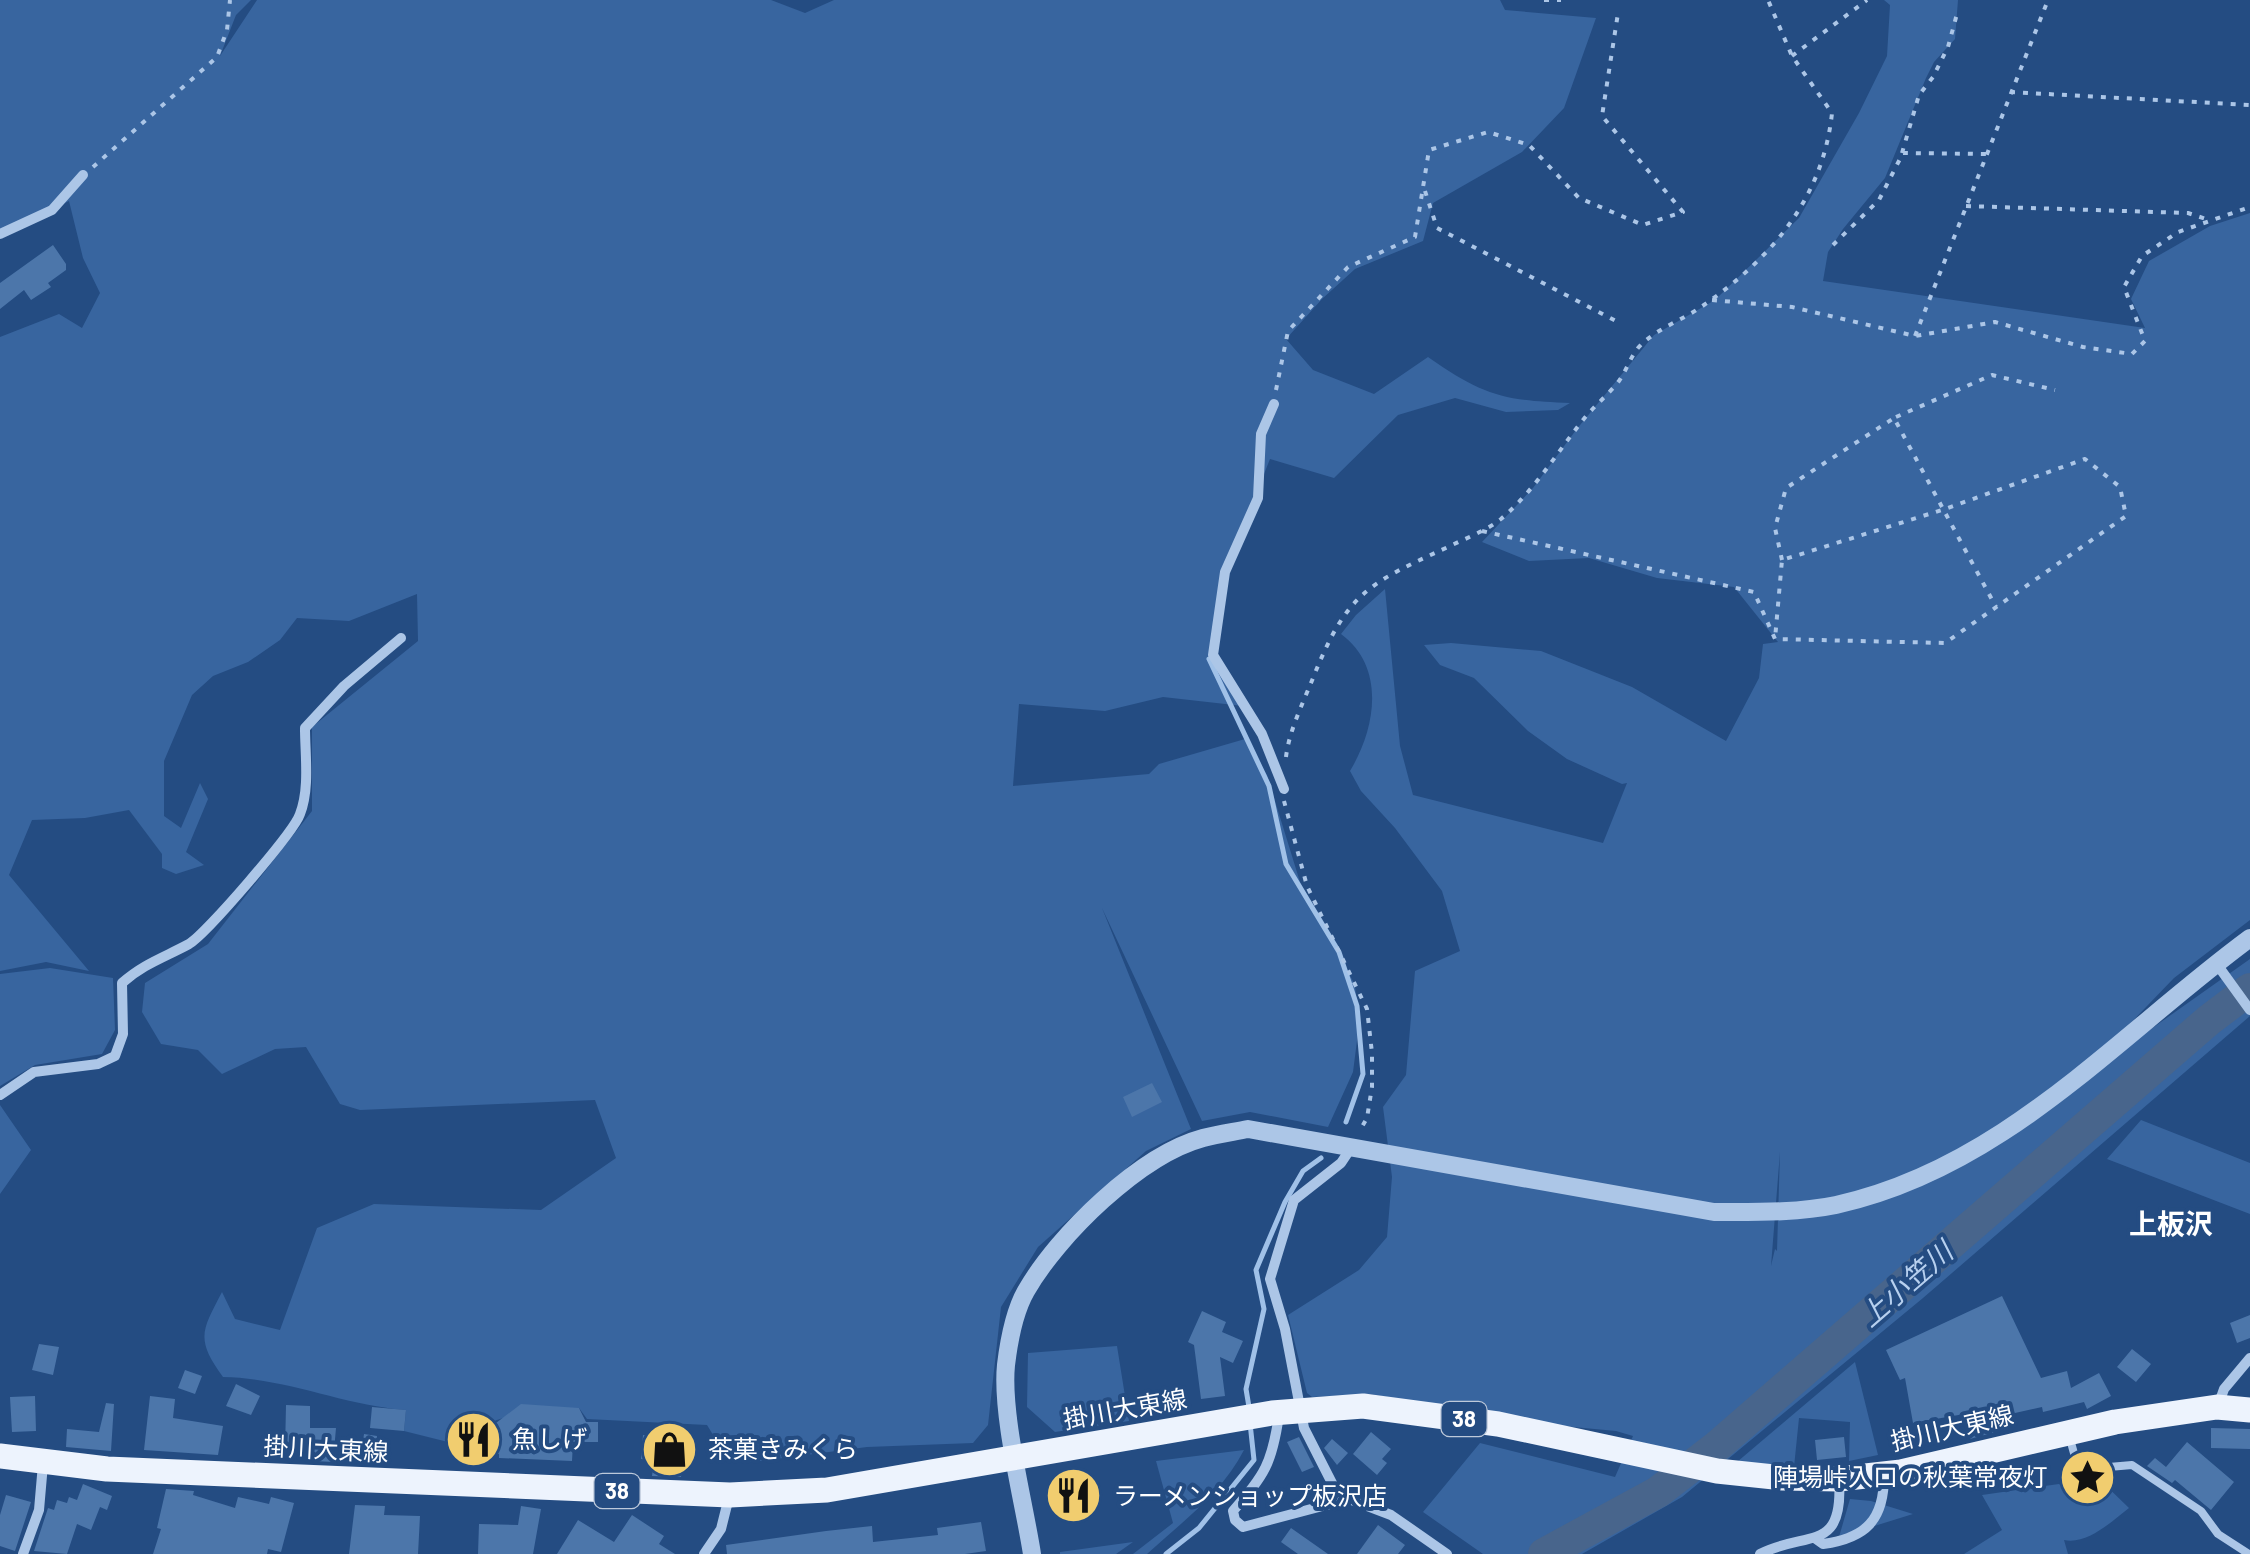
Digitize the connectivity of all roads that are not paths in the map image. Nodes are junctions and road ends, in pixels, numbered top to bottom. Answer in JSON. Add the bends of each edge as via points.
{"nodes":[{"id":1,"x":83,"y":175,"type":"road end"},
{"id":2,"x":0,"y":234,"type":"edge"},
{"id":3,"x":1274,"y":404,"type":"road end"},
{"id":4,"x":401,"y":638,"type":"dead end"},
{"id":5,"x":1284,"y":789,"type":"road end"},
{"id":6,"x":2250,"y":938,"type":"edge"},
{"id":7,"x":2216,"y":963,"type":"junction"},
{"id":8,"x":2250,"y":1010,"type":"edge"},
{"id":9,"x":0,"y":1095,"type":"edge"},
{"id":10,"x":1351,"y":1148,"type":"junction"},
{"id":11,"x":2250,"y":1358,"type":"edge"},
{"id":12,"x":2218,"y":1407,"type":"junction"},
{"id":13,"x":2250,"y":1410,"type":"edge"},
{"id":14,"x":1284,"y":1412,"type":"junction"},
{"id":15,"x":2068,"y":1432,"type":"junction"},
{"id":16,"x":0,"y":1456,"type":"edge"},
{"id":17,"x":1017,"y":1459,"type":"junction"},
{"id":18,"x":44,"y":1462,"type":"junction"},
{"id":19,"x":1884,"y":1474,"type":"junction"},
{"id":20,"x":1839,"y":1478,"type":"junction"},
{"id":21,"x":730,"y":1495,"type":"junction"},
{"id":22,"x":1349,"y":1499,"type":"junction"},
{"id":23,"x":1816,"y":1539,"type":"junction"},
{"id":24,"x":1803,"y":1548,"type":"edge"},
{"id":25,"x":23,"y":1554,"type":"edge"},
{"id":26,"x":704,"y":1554,"type":"edge"},
{"id":27,"x":1032,"y":1554,"type":"edge"},
{"id":28,"x":1447,"y":1554,"type":"edge"},
{"id":29,"x":1760,"y":1554,"type":"edge"},
{"id":30,"x":2249,"y":1554,"type":"edge"}],
"edges":[{"from":1,"to":2,"type":"street","via":[[52,210]]},
{"from":3,"to":5,"type":"street","via":[[1261,434],[1258,498],[1225,572],[1213,655],[1262,734]]},
{"from":4,"to":9,"type":"street","via":[[305,728],[300,816],[278,844],[211,926],[122,983],[115,1056],[34,1072]]},
{"from":6,"to":7,"type":"street"},
{"from":7,"to":8,"type":"street"},
{"from":7,"to":10,"type":"street","via":[[2040,1107],[1973,1153],[1908,1184],[1832,1206],[1714,1212]]},
{"from":10,"to":14,"type":"street","via":[[1294,1200],[1270,1278],[1285,1329]]},
{"from":10,"to":17,"type":"street","via":[[1248,1129],[1200,1138],[1155,1160],[1102,1202],[1032,1282],[1013,1326],[1006,1368]]},
{"from":11,"to":12,"type":"street"},
{"from":12,"to":13,"type":"main road","name":"掛川大東線","number":"38"},
{"from":12,"to":15,"type":"main road","name":"掛川大東線","number":"38"},
{"from":14,"to":17,"type":"main road","name":"掛川大東線","number":"38"},
{"from":14,"to":20,"type":"main road","name":"掛川大東線","number":"38","via":[[1363,1406],[1498,1424],[1716,1471]]},
{"from":14,"to":22,"type":"street","via":[[1304,1428],[1333,1485]]},
{"from":14,"to":22,"type":"street","via":[[1272,1459],[1232,1511],[1235,1520],[1244,1528]]},
{"from":15,"to":19,"type":"main road","name":"掛川大東線","number":"38"},
{"from":15,"to":30,"type":"lane","via":[[2077,1464],[2132,1465]]},
{"from":16,"to":18,"type":"main road","name":"掛川大東線","number":"38"},
{"from":17,"to":21,"type":"main road","name":"掛川大東線","number":"38","via":[[827,1490]]},
{"from":17,"to":27,"type":"street"},
{"from":18,"to":21,"type":"main road","name":"掛川大東線","number":"38"},
{"from":18,"to":25,"type":"street","via":[[39,1510]]},
{"from":19,"to":20,"type":"main road","name":"掛川大東線","number":"38"},
{"from":19,"to":23,"type":"street","via":[[1876,1520],[1842,1542]]},
{"from":20,"to":23,"type":"street","via":[[1838,1514]]},
{"from":21,"to":26,"type":"street","via":[[721,1529]]},
{"from":22,"to":28,"type":"street","via":[[1391,1515]]},
{"from":23,"to":24,"type":"street"},
{"from":24,"to":29,"type":"street"}]}
